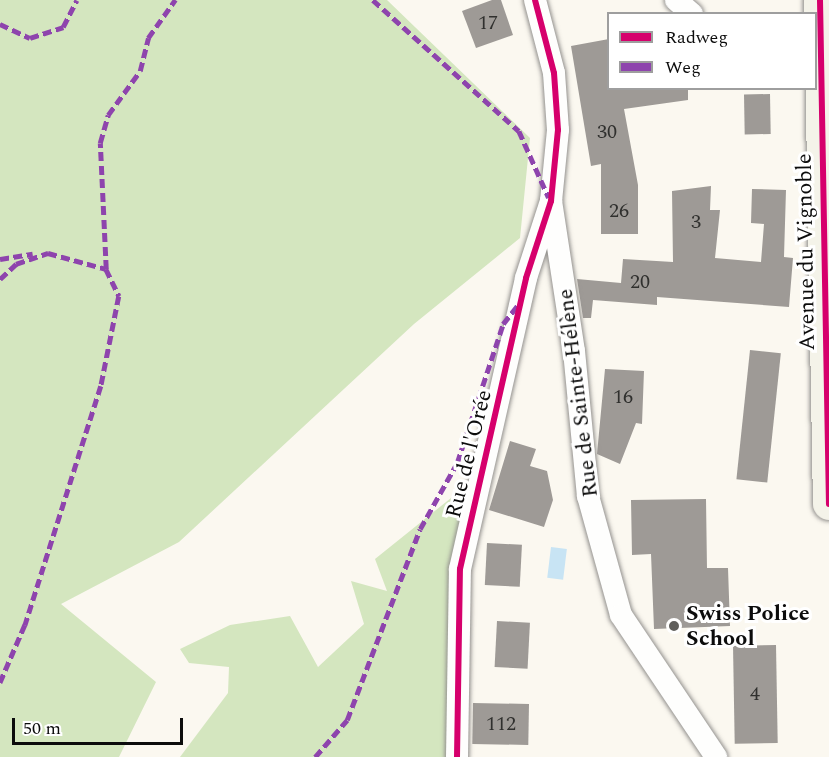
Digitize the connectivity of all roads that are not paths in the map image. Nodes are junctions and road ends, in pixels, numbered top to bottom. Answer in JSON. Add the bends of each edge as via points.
{"nodes":[{"id":1,"x":535,"y":0,"type":"edge"},
{"id":2,"x":676,"y":0,"type":"edge"},
{"id":3,"x":820,"y":0,"type":"edge"},
{"id":4,"x":690,"y":12,"type":"edge"},
{"id":5,"x":551,"y":201,"type":"junction"},
{"id":6,"x":829,"y":504,"type":"edge"},
{"id":7,"x":457,"y":757,"type":"edge"},
{"id":8,"x":716,"y":757,"type":"edge"}],
"edges":[{"from":1,"to":5,"type":"street","name":"Rue de Sainte-Hélène","via":[[556,96],[558,130]]},
{"from":2,"to":4,"type":"street"},
{"from":3,"to":6,"type":"main road","name":"Avenue du Vignoble"},
{"from":5,"to":7,"type":"street","name":"Rue de l'Orée","via":[[526,278],[460,569]]},
{"from":5,"to":8,"type":"street","name":"Rue de Sainte-Hélène","via":[[574,351],[588,496],[621,615]]}]}
